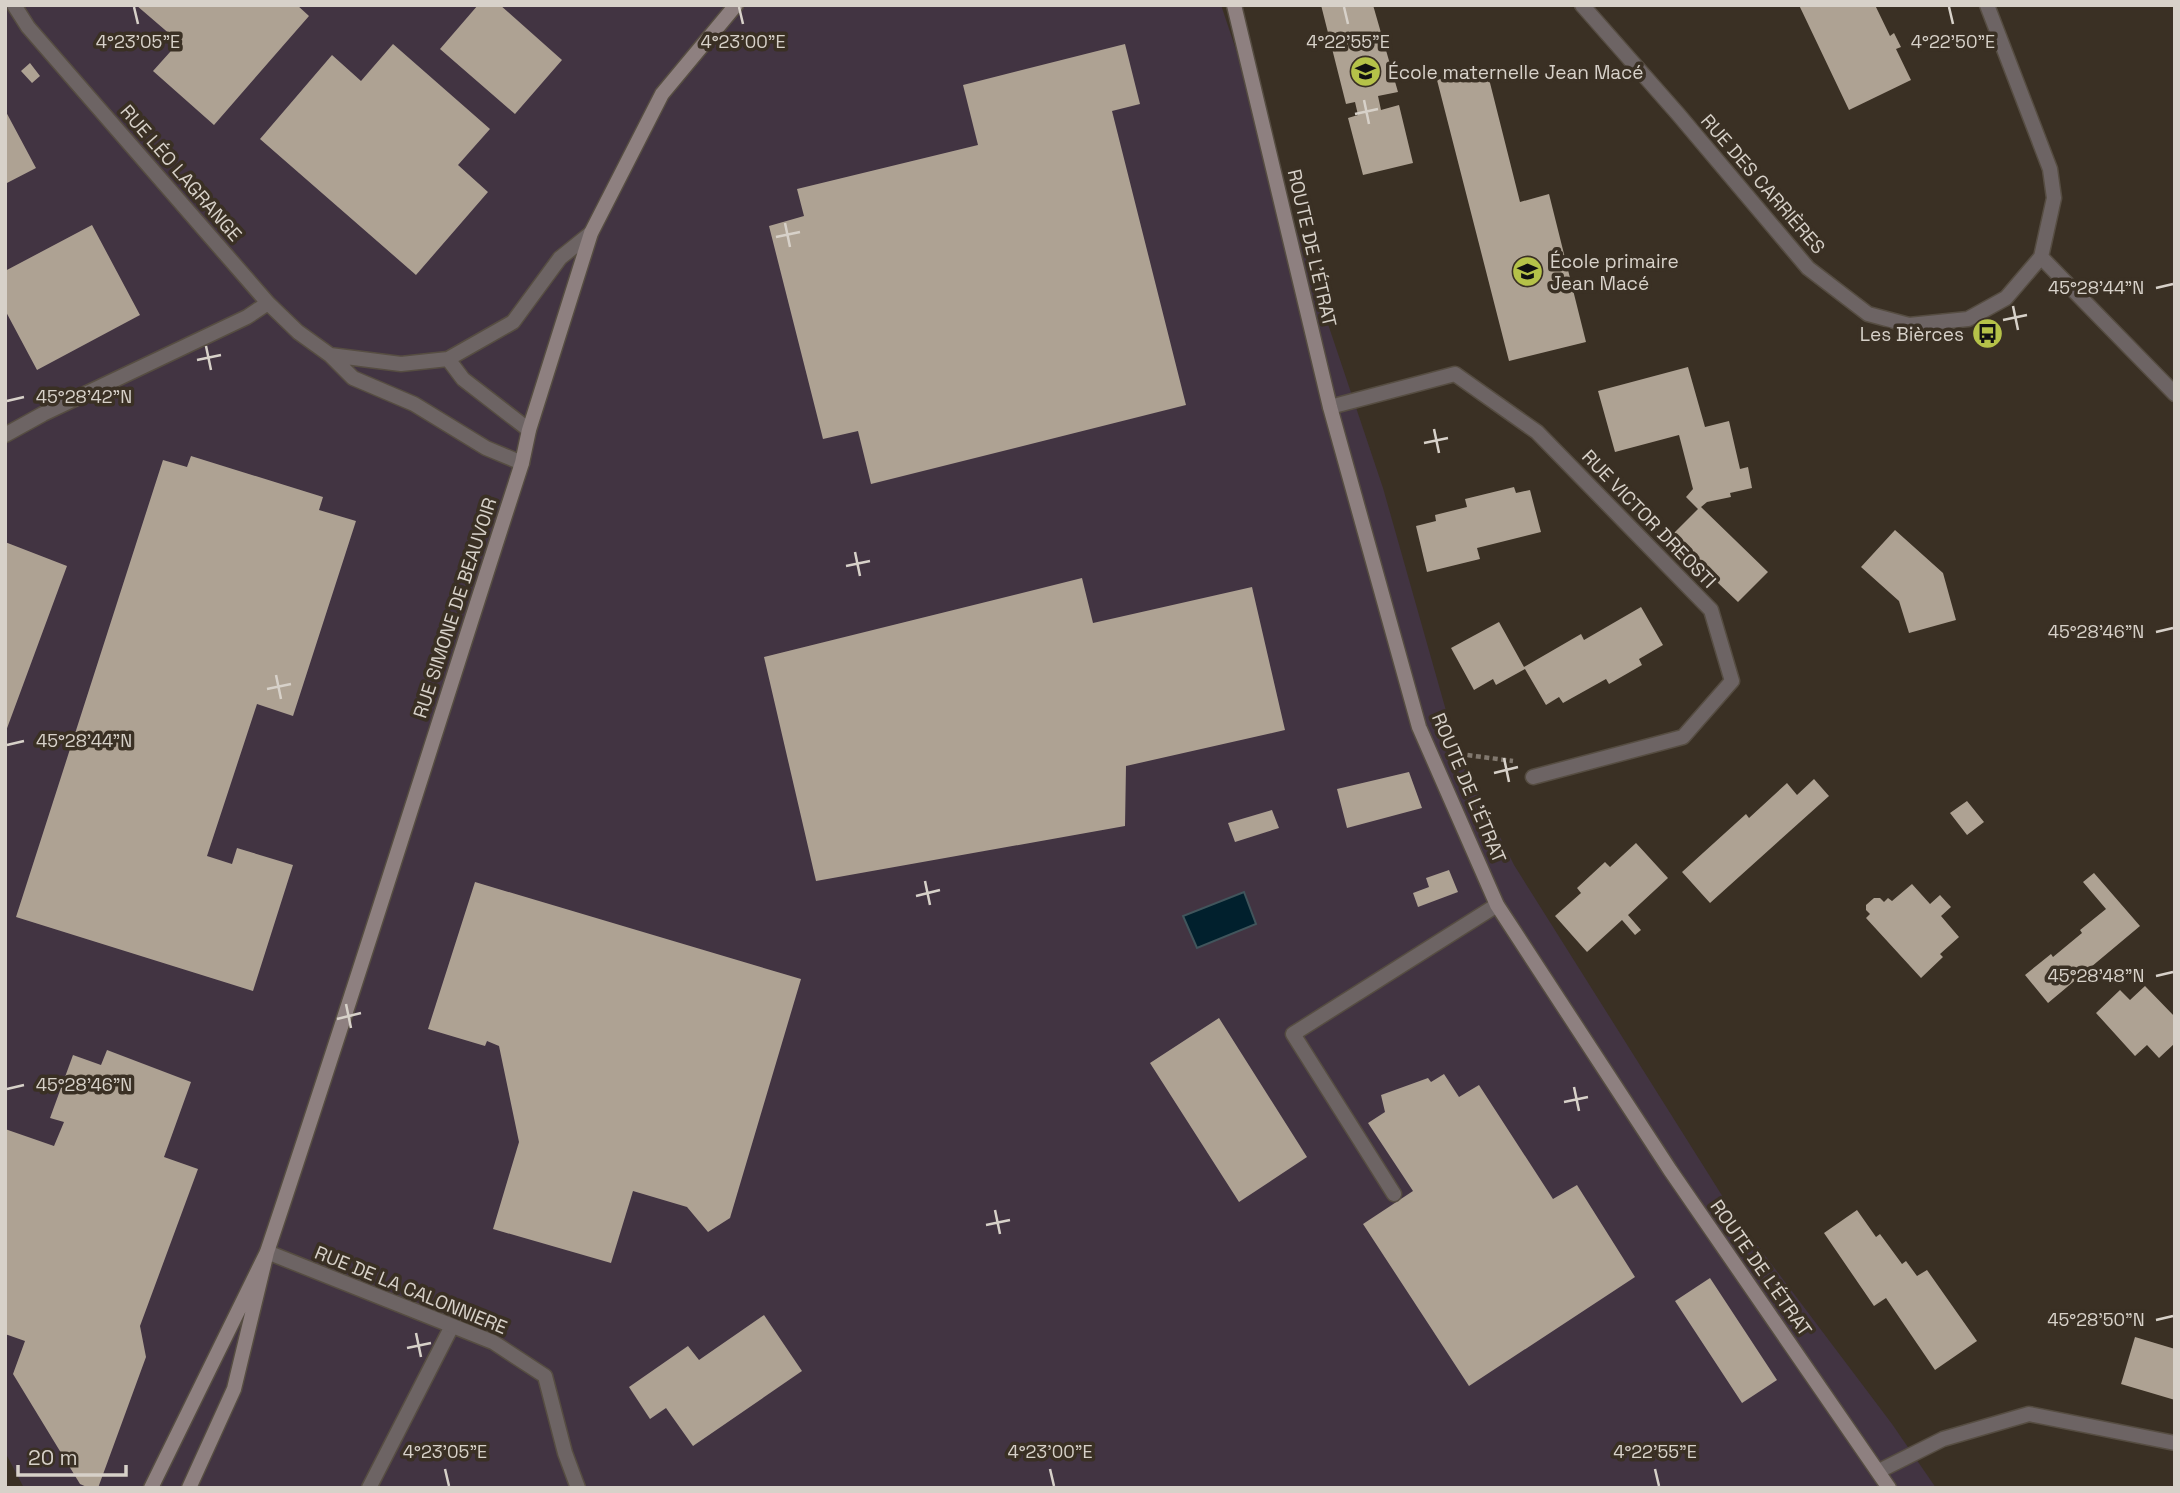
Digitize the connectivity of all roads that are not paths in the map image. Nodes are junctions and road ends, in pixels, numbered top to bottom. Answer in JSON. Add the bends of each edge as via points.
{"nodes":[{"id":1,"x":14,"y":5,"type":"edge"},
{"id":2,"x":736,"y":5,"type":"edge"},
{"id":3,"x":1234,"y":5,"type":"edge"},
{"id":4,"x":1582,"y":5,"type":"edge"},
{"id":5,"x":1987,"y":5,"type":"edge"},
{"id":6,"x":590,"y":233,"type":"junction"},
{"id":7,"x":2041,"y":257,"type":"junction"},
{"id":8,"x":268,"y":303,"type":"junction"},
{"id":9,"x":330,"y":355,"type":"junction"},
{"id":10,"x":448,"y":359,"type":"junction"},
{"id":11,"x":2175,"y":394,"type":"edge"},
{"id":12,"x":1330,"y":407,"type":"junction"},
{"id":13,"x":529,"y":430,"type":"junction"},
{"id":14,"x":5,"y":435,"type":"edge"},
{"id":15,"x":522,"y":463,"type":"junction"},
{"id":16,"x":1533,"y":777,"type":"dead end"},
{"id":17,"x":1497,"y":905,"type":"junction"},
{"id":18,"x":1394,"y":1194,"type":"dead end"},
{"id":19,"x":267,"y":1252,"type":"junction"},
{"id":20,"x":452,"y":1326,"type":"junction"},
{"id":21,"x":2175,"y":1443,"type":"edge"},
{"id":22,"x":1879,"y":1471,"type":"junction"},
{"id":23,"x":151,"y":1488,"type":"edge"},
{"id":24,"x":189,"y":1488,"type":"edge"},
{"id":25,"x":369,"y":1488,"type":"edge"},
{"id":26,"x":578,"y":1488,"type":"edge"},
{"id":27,"x":1889,"y":1488,"type":"edge"}],
"edges":[{"from":1,"to":8,"type":"street","name":"RUE LÉO LAGRANGE","via":[[27,27]]},
{"from":2,"to":6,"type":"main road","name":"RUE SIMONE DE BEAUVOIR","via":[[662,94]]},
{"from":3,"to":12,"type":"main road","name":"ROUTE DE L'ÉTRAT"},
{"from":4,"to":7,"type":"street","name":"RUE DES CARRIÈRES","via":[[1808,268],[1868,314],[1909,325],[1968,319],[2006,298]]},
{"from":5,"to":7,"type":"street","name":"RUE DES CARRIÈRES","via":[[2050,169],[2054,198]]},
{"from":6,"to":10,"type":"street","name":"RUE LÉO LAGRANGE","via":[[560,258],[513,322]]},
{"from":6,"to":13,"type":"main road","name":"RUE SIMONE DE BEAUVOIR"},
{"from":7,"to":11,"type":"street"},
{"from":8,"to":9,"type":"street","name":"RUE LÉO LAGRANGE"},
{"from":8,"to":14,"type":"street"},
{"from":9,"to":10,"type":"street","name":"RUE LÉO LAGRANGE","via":[[401,364]]},
{"from":9,"to":15,"type":"street","name":"RUE LÉO LAGRANGE","via":[[353,378],[414,404],[486,448]]},
{"from":10,"to":13,"type":"street","via":[[463,379]]},
{"from":12,"to":16,"type":"street","name":"RUE VICTOR DREOSTI","via":[[1455,374],[1537,432],[1711,610],[1732,681],[1683,737]]},
{"from":12,"to":17,"type":"main road","name":"ROUTE DE L'ÉTRAT","via":[[1419,727]]},
{"from":13,"to":15,"type":"main road","name":"RUE SIMONE DE BEAUVOIR"},
{"from":15,"to":19,"type":"main road","name":"RUE SIMONE DE BEAUVOIR"},
{"from":17,"to":18,"type":"street","via":[[1293,1034]]},
{"from":17,"to":22,"type":"main road","name":"ROUTE DE L'ÉTRAT","via":[[1670,1170]]},
{"from":19,"to":20,"type":"street","name":"RUE DE LA CALONNIERE"},
{"from":19,"to":23,"type":"main road","name":"RUE SIMONE DE BEAUVOIR"},
{"from":19,"to":24,"type":"main road","name":"RUE SIMONE DE BEAUVOIR","via":[[234,1389]]},
{"from":20,"to":25,"type":"street"},
{"from":20,"to":26,"type":"street","name":"RUE DE LA CALONNIERE","via":[[494,1342],[545,1377]]},
{"from":21,"to":22,"type":"street","via":[[2028,1414],[1943,1439]]},
{"from":22,"to":27,"type":"main road","name":"ROUTE DE L'ÉTRAT"}]}
